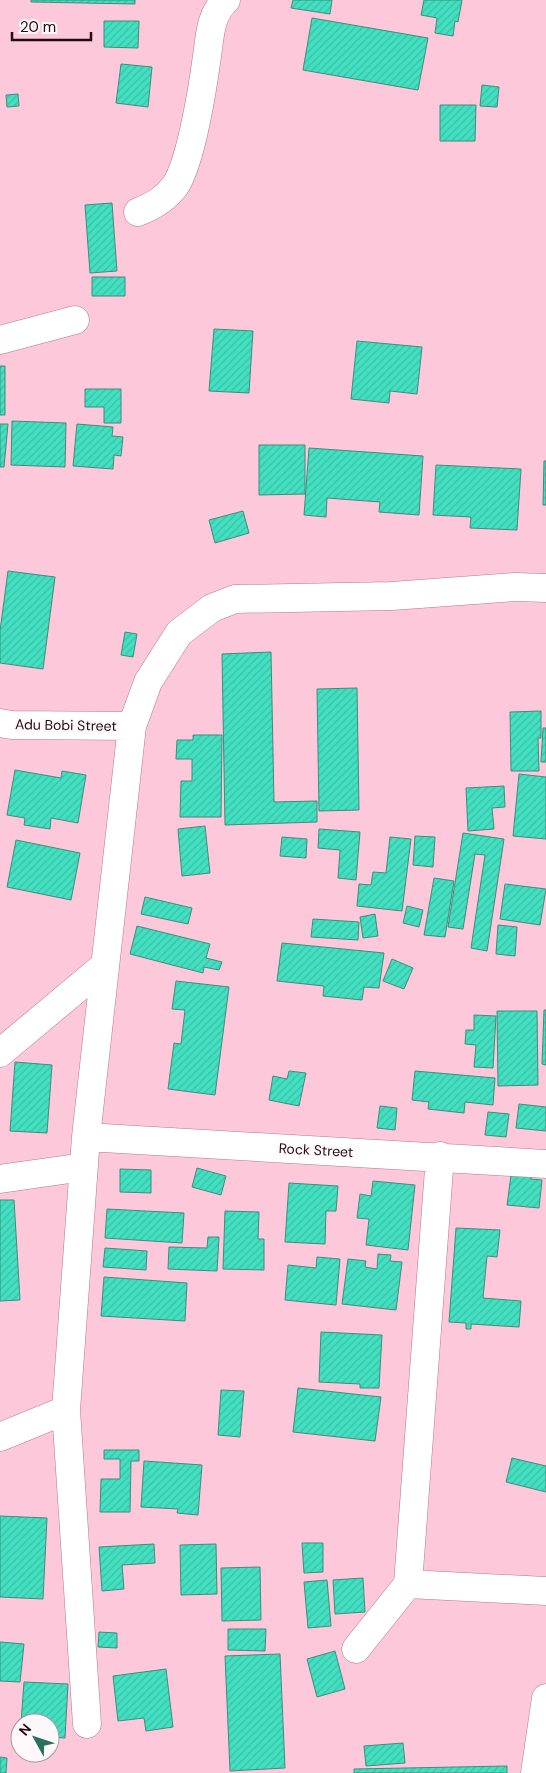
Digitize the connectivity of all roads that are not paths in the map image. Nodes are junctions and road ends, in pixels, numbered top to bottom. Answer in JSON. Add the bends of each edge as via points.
{"nodes":[{"id":1,"x":226,"y":0,"type":"edge"},
{"id":2,"x":138,"y":212,"type":"dead end"},
{"id":3,"x":75,"y":320,"type":"dead end"},
{"id":4,"x":0,"y":340,"type":"edge"},
{"id":5,"x":546,"y":588,"type":"edge"},
{"id":6,"x":0,"y":723,"type":"edge"},
{"id":7,"x":132,"y":726,"type":"junction"},
{"id":8,"x":104,"y":966,"type":"junction"},
{"id":9,"x":0,"y":1053,"type":"edge"},
{"id":10,"x":86,"y":1137,"type":"junction"},
{"id":11,"x":440,"y":1156,"type":"junction"},
{"id":12,"x":546,"y":1164,"type":"edge"},
{"id":13,"x":84,"y":1167,"type":"junction"},
{"id":14,"x":0,"y":1179,"type":"edge"},
{"id":15,"x":66,"y":1410,"type":"junction"},
{"id":16,"x":0,"y":1437,"type":"edge"},
{"id":17,"x":408,"y":1584,"type":"junction"},
{"id":18,"x":546,"y":1591,"type":"edge"},
{"id":19,"x":356,"y":1649,"type":"dead end"},
{"id":20,"x":546,"y":1698,"type":"edge"},
{"id":21,"x":87,"y":1724,"type":"dead end"},
{"id":22,"x":535,"y":1773,"type":"edge"}],
"edges":[{"from":1,"to":2,"type":"street","via":[[215,13],[212,24],[201,98],[176,184],[154,206]]},
{"from":3,"to":4,"type":"street"},
{"from":5,"to":7,"type":"street","via":[[515,587],[392,596],[235,599],[212,608],[179,633],[148,682]]},
{"from":6,"to":7,"type":"street","name":"Adu Bobi Street"},
{"from":7,"to":8,"type":"street"},
{"from":8,"to":9,"type":"street"},
{"from":8,"to":10,"type":"street"},
{"from":10,"to":11,"type":"street","name":"Rock Street"},
{"from":10,"to":13,"type":"street"},
{"from":11,"to":12,"type":"street","name":"Rock Street"},
{"from":11,"to":17,"type":"street"},
{"from":13,"to":14,"type":"street"},
{"from":13,"to":15,"type":"street"},
{"from":15,"to":16,"type":"street"},
{"from":15,"to":21,"type":"street"},
{"from":17,"to":18,"type":"street"},
{"from":17,"to":19,"type":"street"},
{"from":20,"to":22,"type":"street"}]}
